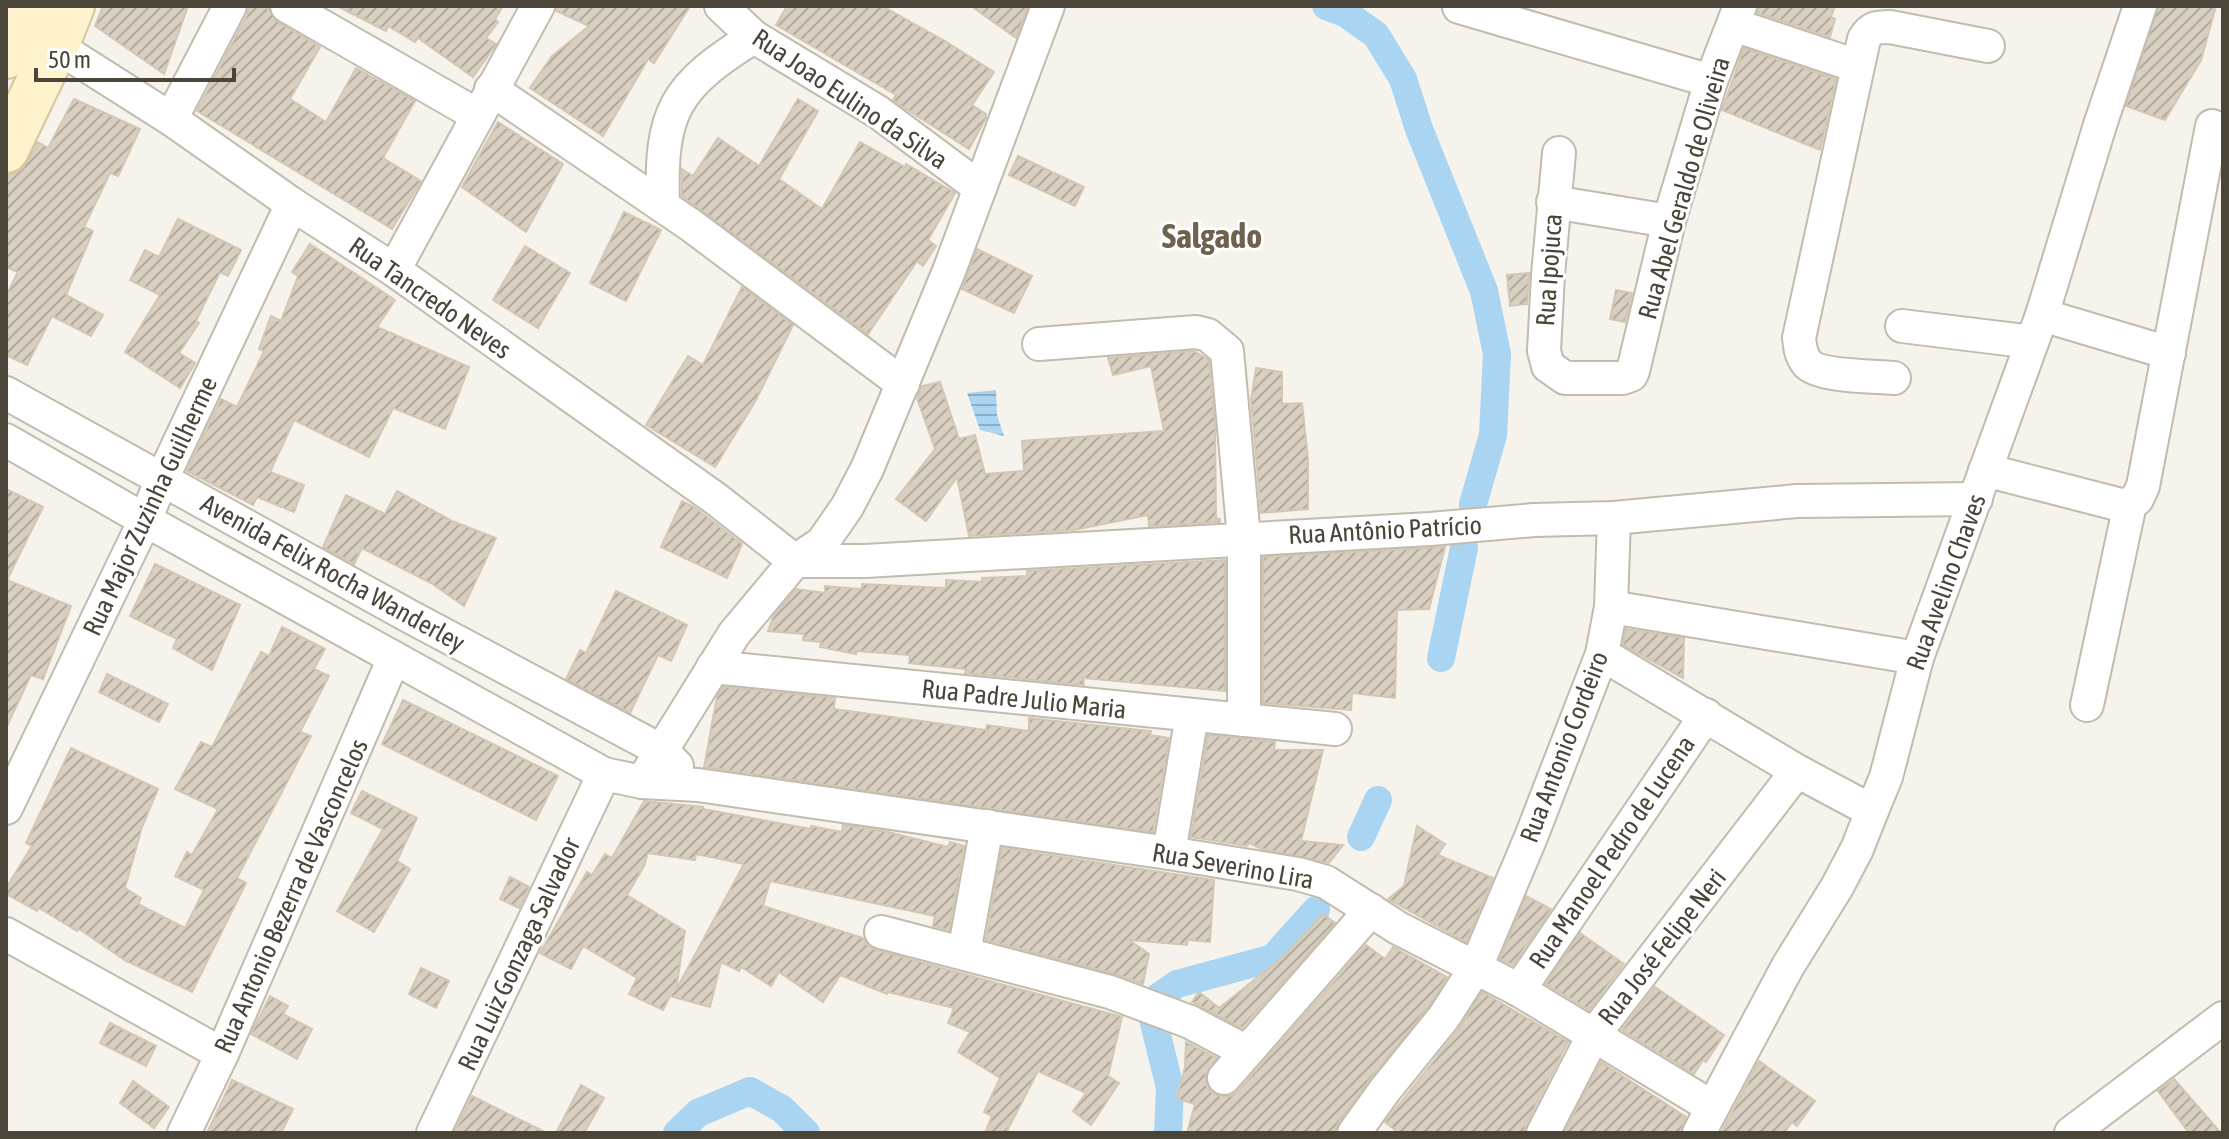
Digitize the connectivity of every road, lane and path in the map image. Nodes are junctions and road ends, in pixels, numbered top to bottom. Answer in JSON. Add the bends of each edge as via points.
{"nodes":[{"id":1,"x":26,"y":6,"type":"edge"},
{"id":2,"x":72,"y":6,"type":"edge"},
{"id":3,"x":230,"y":6,"type":"edge"},
{"id":4,"x":287,"y":6,"type":"edge"},
{"id":5,"x":538,"y":6,"type":"edge"},
{"id":6,"x":721,"y":6,"type":"edge"},
{"id":7,"x":1048,"y":6,"type":"edge"},
{"id":8,"x":2140,"y":6,"type":"edge"},
{"id":9,"x":1459,"y":7,"type":"edge"},
{"id":10,"x":1737,"y":15,"type":"edge"},
{"id":11,"x":754,"y":37,"type":"junction"},
{"id":12,"x":56,"y":46,"type":"junction"},
{"id":13,"x":1988,"y":46,"type":"dead end"},
{"id":14,"x":6,"y":56,"type":"edge"},
{"id":15,"x":1857,"y":66,"type":"junction"},
{"id":16,"x":1711,"y":81,"type":"junction"},
{"id":17,"x":484,"y":102,"type":"junction"},
{"id":18,"x":171,"y":119,"type":"junction"},
{"id":19,"x":2212,"y":126,"type":"dead end"},
{"id":20,"x":6,"y":150,"type":"edge"},
{"id":21,"x":1559,"y":153,"type":"dead end"},
{"id":22,"x":980,"y":188,"type":"junction"},
{"id":23,"x":1553,"y":202,"type":"junction"},
{"id":24,"x":292,"y":204,"type":"junction"},
{"id":25,"x":663,"y":206,"type":"junction"},
{"id":26,"x":1669,"y":221,"type":"junction"},
{"id":27,"x":394,"y":270,"type":"junction"},
{"id":28,"x":1902,"y":326,"type":"dead end"},
{"id":29,"x":2037,"y":328,"type":"junction"},
{"id":30,"x":1039,"y":344,"type":"dead end"},
{"id":31,"x":2166,"y":367,"type":"junction"},
{"id":32,"x":1633,"y":371,"type":"joint"},
{"id":33,"x":1894,"y":378,"type":"dead end"},
{"id":34,"x":903,"y":384,"type":"junction"},
{"id":35,"x":6,"y":393,"type":"edge"},
{"id":36,"x":6,"y":440,"type":"edge"},
{"id":37,"x":162,"y":479,"type":"junction"},
{"id":38,"x":1980,"y":485,"type":"junction"},
{"id":39,"x":2130,"y":504,"type":"junction"},
{"id":40,"x":1614,"y":518,"type":"junction"},
{"id":41,"x":145,"y":520,"type":"junction"},
{"id":42,"x":1244,"y":538,"type":"junction"},
{"id":43,"x":795,"y":561,"type":"junction"},
{"id":44,"x":1611,"y":607,"type":"junction"},
{"id":45,"x":1602,"y":654,"type":"junction"},
{"id":46,"x":394,"y":658,"type":"junction"},
{"id":47,"x":1917,"y":658,"type":"junction"},
{"id":48,"x":713,"y":667,"type":"junction"},
{"id":49,"x":2087,"y":705,"type":"dead end"},
{"id":50,"x":1192,"y":715,"type":"junction"},
{"id":51,"x":1706,"y":715,"type":"junction"},
{"id":52,"x":1244,"y":720,"type":"junction"},
{"id":53,"x":1335,"y":729,"type":"dead end"},
{"id":54,"x":662,"y":751,"type":"junction"},
{"id":55,"x":1797,"y":771,"type":"junction"},
{"id":56,"x":604,"y":774,"type":"junction"},
{"id":57,"x":642,"y":782,"type":"junction"},
{"id":58,"x":698,"y":785,"type":"junction"},
{"id":59,"x":6,"y":808,"type":"edge"},
{"id":60,"x":1872,"y":811,"type":"junction"},
{"id":61,"x":987,"y":826,"type":"junction"},
{"id":62,"x":1169,"y":853,"type":"junction"},
{"id":63,"x":1371,"y":910,"type":"junction"},
{"id":64,"x":881,"y":932,"type":"dead end"},
{"id":65,"x":6,"y":934,"type":"edge"},
{"id":66,"x":964,"y":953,"type":"junction"},
{"id":67,"x":1476,"y":967,"type":"junction"},
{"id":68,"x":1519,"y":990,"type":"junction"},
{"id":69,"x":2220,"y":1026,"type":"edge"},
{"id":70,"x":1593,"y":1036,"type":"junction"},
{"id":71,"x":1245,"y":1051,"type":"junction"},
{"id":72,"x":222,"y":1054,"type":"junction"},
{"id":73,"x":1224,"y":1078,"type":"dead end"},
{"id":74,"x":1705,"y":1120,"type":"edge"},
{"id":75,"x":184,"y":1133,"type":"edge"},
{"id":76,"x":433,"y":1133,"type":"edge"},
{"id":77,"x":1354,"y":1133,"type":"edge"},
{"id":78,"x":1543,"y":1133,"type":"edge"},
{"id":79,"x":2071,"y":1133,"type":"edge"}],
"edges":[{"from":1,"to":14,"type":"main road"},
{"from":2,"to":12,"type":"main road"},
{"from":3,"to":18,"type":"street"},
{"from":4,"to":17,"type":"street"},
{"from":5,"to":17,"type":"street"},
{"from":6,"to":11,"type":"street","name":"Rua Joao Eulino da Silva"},
{"from":7,"to":22,"type":"street"},
{"from":8,"to":29,"type":"street","name":"Rua Avelino Chaves"},
{"from":9,"to":16,"type":"street"},
{"from":10,"to":15,"type":"street"},
{"from":10,"to":16,"type":"street","name":"Rua Abel Geraldo de Oliveira"},
{"from":11,"to":22,"type":"street","name":"Rua Joao Eulino da Silva","via":[[878,112]]},
{"from":11,"to":25,"type":"street","via":[[702,74],[675,107],[663,143]]},
{"from":12,"to":18,"type":"street","name":"Rua Tancredo Neves"},
{"from":12,"to":20,"type":"main road"},
{"from":13,"to":15,"type":"street","via":[[1877,27],[1864,39]]},
{"from":15,"to":33,"type":"street","via":[[1799,338],[1804,360],[1812,368]]},
{"from":16,"to":26,"type":"street","name":"Rua Abel Geraldo de Oliveira"},
{"from":17,"to":25,"type":"street"},
{"from":17,"to":27,"type":"street"},
{"from":18,"to":24,"type":"street","name":"Rua Tancredo Neves"},
{"from":19,"to":31,"type":"street"},
{"from":21,"to":23,"type":"street","name":"Rua Ipojuca"},
{"from":22,"to":34,"type":"street"},
{"from":23,"to":26,"type":"street"},
{"from":23,"to":32,"type":"street","name":"Rua Ipojuca","via":[[1544,351],[1548,366],[1565,378],[1623,378]]},
{"from":24,"to":27,"type":"street","name":"Rua Tancredo Neves"},
{"from":24,"to":37,"type":"street","name":"Rua Major Zuzinha Guilherme"},
{"from":25,"to":34,"type":"street"},
{"from":26,"to":32,"type":"street","name":"Rua Abel Geraldo de Oliveira"},
{"from":27,"to":43,"type":"street","name":"Rua Tancredo Neves"},
{"from":28,"to":29,"type":"street"},
{"from":29,"to":31,"type":"street"},
{"from":29,"to":38,"type":"street","name":"Rua Avelino Chaves"},
{"from":30,"to":42,"type":"street","via":[[1196,332],[1218,341],[1227,351]]},
{"from":31,"to":39,"type":"street","via":[[2143,486]]},
{"from":34,"to":43,"type":"street","via":[[847,507],[822,543]]},
{"from":35,"to":37,"type":"street","name":"Avenida Felix Rocha Wanderley"},
{"from":36,"to":41,"type":"street","name":"Avenida Felix Rocha Wanderley"},
{"from":37,"to":41,"type":"street","name":"Rua Major Zuzinha Guilherme"},
{"from":37,"to":54,"type":"street","name":"Avenida Felix Rocha Wanderley"},
{"from":38,"to":39,"type":"street","name":"Rua Antônio Patrício"},
{"from":38,"to":40,"type":"street","name":"Rua Antônio Patrício"},
{"from":38,"to":47,"type":"street","name":"Rua Avelino Chaves"},
{"from":39,"to":49,"type":"street"},
{"from":40,"to":42,"type":"street","name":"Rua Antônio Patrício"},
{"from":40,"to":44,"type":"street","name":"Rua Antonio Cordeiro"},
{"from":41,"to":46,"type":"street","name":"Avenida Felix Rocha Wanderley"},
{"from":41,"to":59,"type":"street","name":"Rua Major Zuzinha Guilherme"},
{"from":42,"to":43,"type":"street","name":"Rua Antônio Patrício"},
{"from":42,"to":52,"type":"street"},
{"from":43,"to":48,"type":"street","via":[[748,614]]},
{"from":44,"to":45,"type":"street","name":"Rua Antonio Cordeiro"},
{"from":44,"to":47,"type":"street"},
{"from":45,"to":51,"type":"street"},
{"from":45,"to":67,"type":"street","name":"Rua Antonio Cordeiro"},
{"from":46,"to":56,"type":"street","name":"Avenida Felix Rocha Wanderley"},
{"from":46,"to":72,"type":"street","name":"Rua Antonio Bezerra de Vasconcelos"},
{"from":47,"to":60,"type":"street","name":"Rua Avelino Chaves"},
{"from":48,"to":50,"type":"street","name":"Rua Padre Julio Maria"},
{"from":48,"to":54,"type":"street"},
{"from":50,"to":52,"type":"street","name":"Rua Padre Julio Maria"},
{"from":50,"to":62,"type":"street"},
{"from":51,"to":55,"type":"street"},
{"from":51,"to":68,"type":"street","name":"Rua Manoel Pedro de Lucena"},
{"from":52,"to":53,"type":"street","name":"Rua Padre Julio Maria"},
{"from":54,"to":57,"type":"street"},
{"from":54,"to":58,"type":"street"},
{"from":55,"to":60,"type":"street"},
{"from":55,"to":70,"type":"street","name":"Rua José Felipe Neri"},
{"from":56,"to":57,"type":"street","name":"Avenida Felix Rocha Wanderley"},
{"from":56,"to":76,"type":"street","name":"Rua Luiz Gonzaga Salvador"},
{"from":57,"to":58,"type":"street","name":"Rua Severino Lira"},
{"from":58,"to":61,"type":"street","name":"Rua Severino Lira"},
{"from":60,"to":74,"type":"street","name":"Rua Avelino Chaves","via":[[1837,887]]},
{"from":61,"to":62,"type":"street","name":"Rua Severino Lira"},
{"from":61,"to":66,"type":"street"},
{"from":62,"to":63,"type":"street","name":"Rua Severino Lira","via":[[1298,874],[1326,882]]},
{"from":63,"to":67,"type":"street","name":"Rua Severino Lira"},
{"from":63,"to":71,"type":"street"},
{"from":64,"to":66,"type":"street"},
{"from":65,"to":72,"type":"street"},
{"from":66,"to":71,"type":"street","via":[[1110,992],[1190,1022]]},
{"from":67,"to":68,"type":"street","name":"Rua Severino Lira"},
{"from":67,"to":77,"type":"street","name":"Rua Antonio Cordeiro"},
{"from":68,"to":70,"type":"street","name":"Rua Severino Lira"},
{"from":69,"to":79,"type":"street"},
{"from":70,"to":74,"type":"street","name":"Rua Severino Lira"},
{"from":70,"to":78,"type":"street","name":"Rua José Felipe Neri"},
{"from":71,"to":73,"type":"street"},
{"from":72,"to":75,"type":"street","name":"Rua Antonio Bezerra de Vasconcelos"}]}
